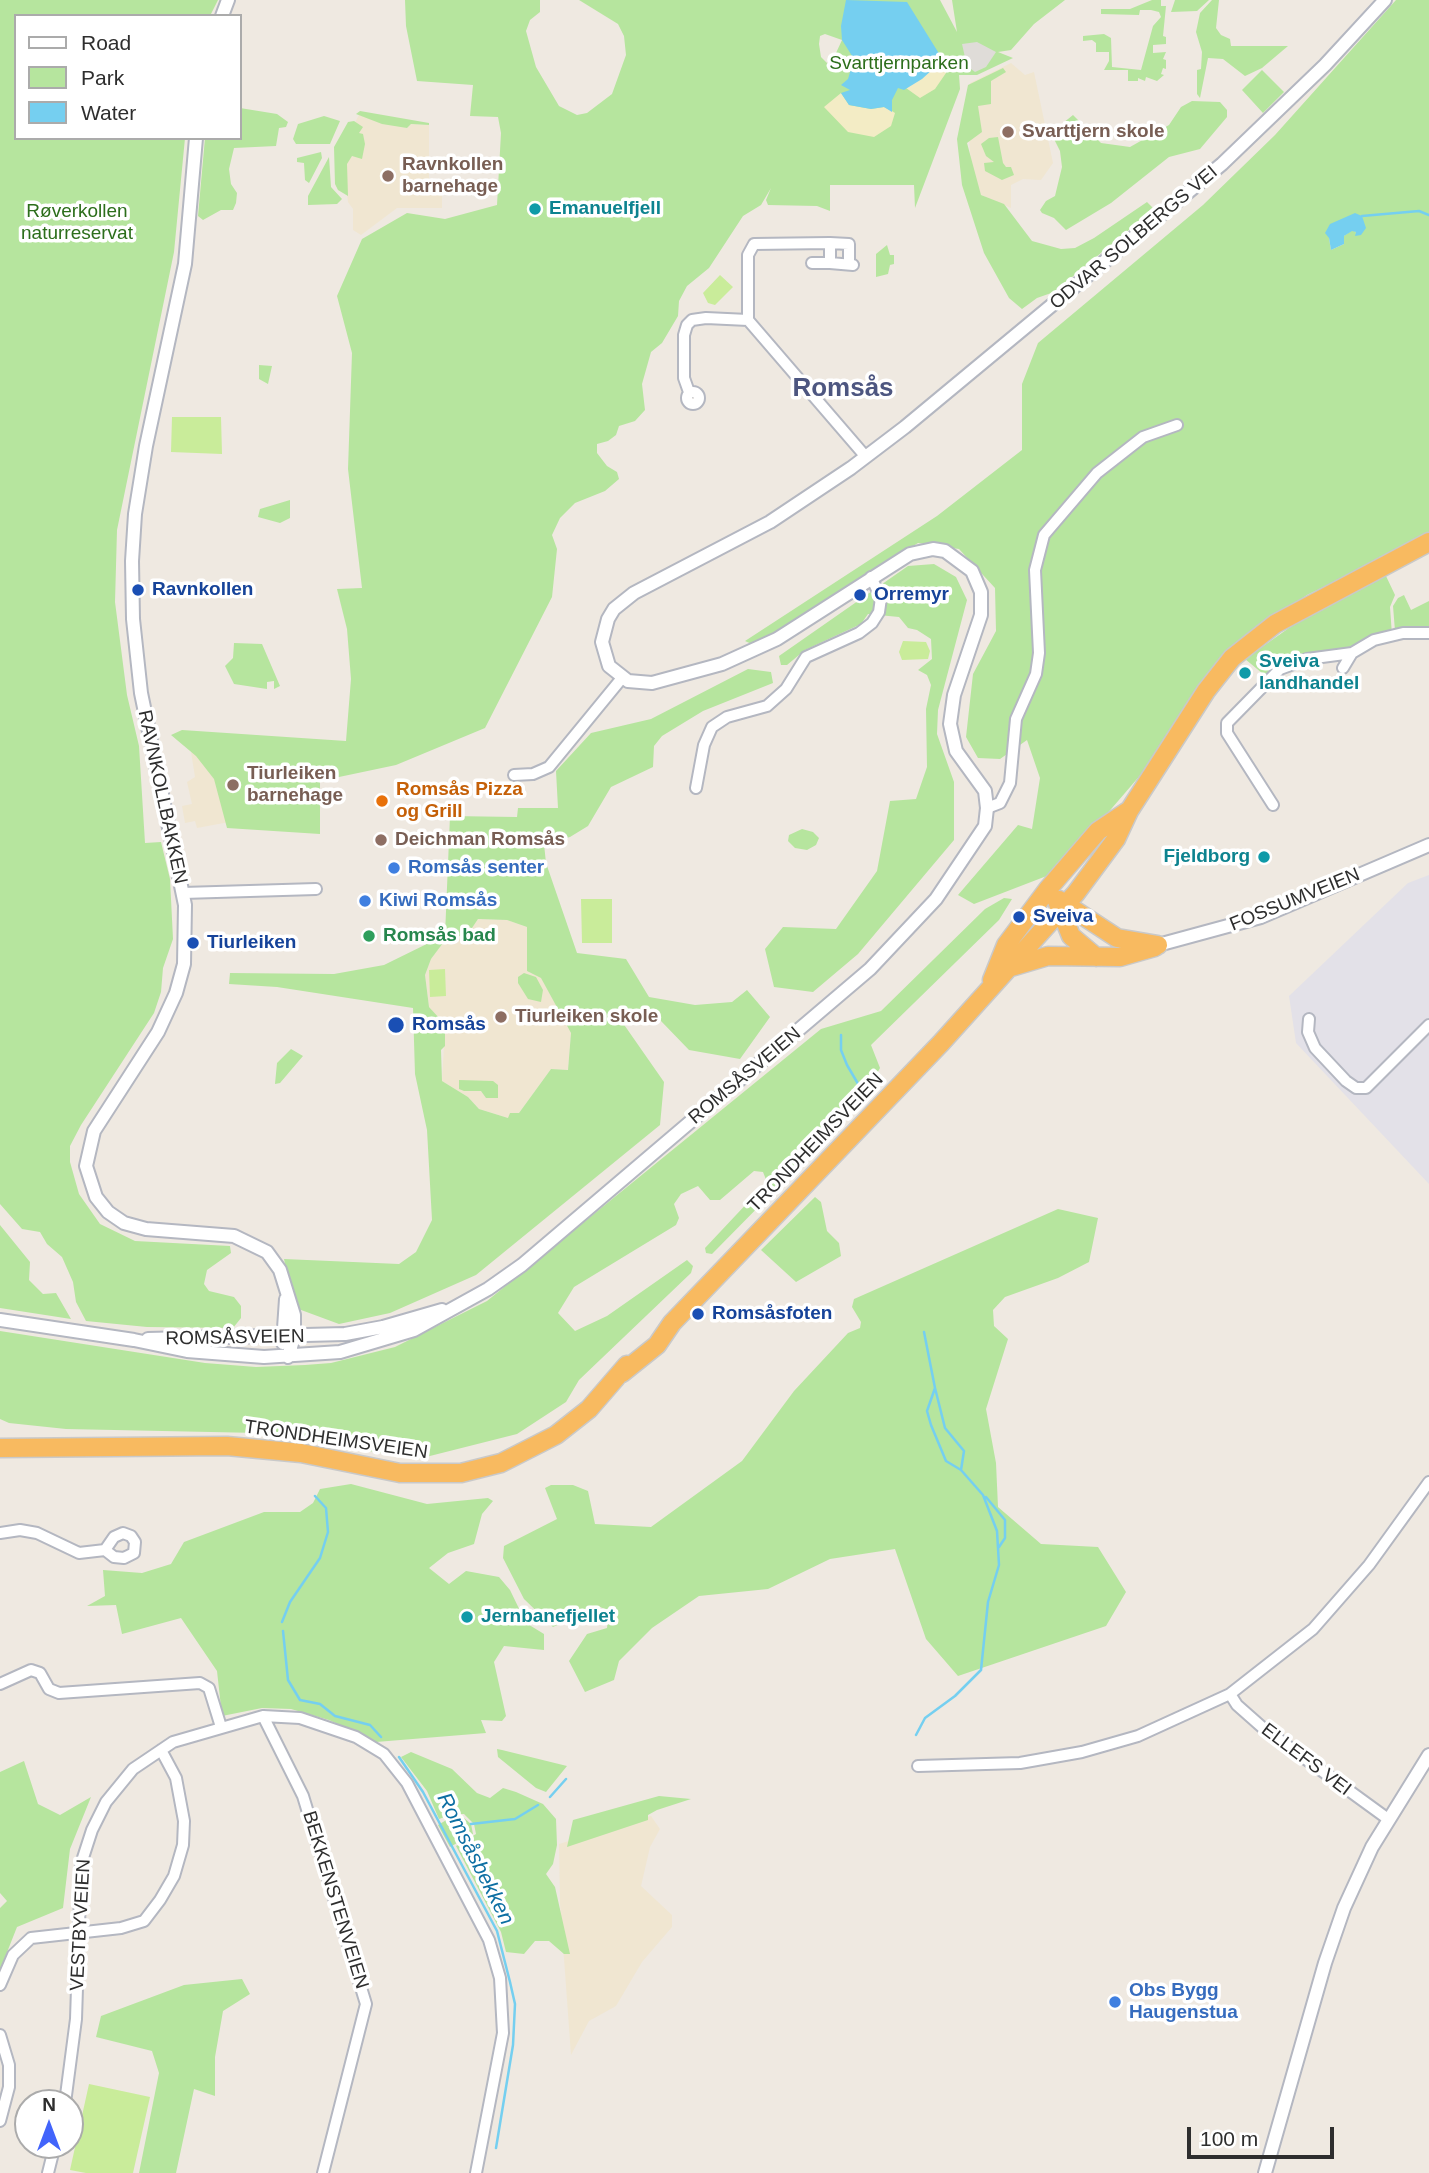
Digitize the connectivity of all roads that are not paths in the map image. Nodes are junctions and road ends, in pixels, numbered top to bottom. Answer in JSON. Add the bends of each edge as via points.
{"nodes":[{"id":1,"x":1385,"y":0,"type":"edge"},
{"id":2,"x":195,"y":140,"type":"edge"},
{"id":3,"x":830,"y":243,"type":"junction"},
{"id":4,"x":812,"y":263,"type":"dead end"},
{"id":5,"x":830,"y":263,"type":"junction"},
{"id":6,"x":748,"y":320,"type":"junction"},
{"id":7,"x":689,"y":392,"type":"dead end"},
{"id":8,"x":1177,"y":425,"type":"dead end"},
{"id":9,"x":866,"y":457,"type":"junction"},
{"id":10,"x":1429,"y":542,"type":"edge"},
{"id":11,"x":871,"y":577,"type":"junction"},
{"id":12,"x":1429,"y":633,"type":"edge"},
{"id":13,"x":1352,"y":653,"type":"junction"},
{"id":14,"x":1343,"y":668,"type":"dead end"},
{"id":15,"x":622,"y":678,"type":"junction"},
{"id":16,"x":514,"y":775,"type":"dead end"},
{"id":17,"x":696,"y":788,"type":"dead end"},
{"id":18,"x":1273,"y":805,"type":"dead end"},
{"id":19,"x":987,"y":808,"type":"junction"},
{"id":20,"x":1129,"y":811,"type":"junction"},
{"id":21,"x":1429,"y":845,"type":"edge"},
{"id":22,"x":316,"y":889,"type":"dead end"},
{"id":23,"x":183,"y":893,"type":"junction"},
{"id":24,"x":1062,"y":904,"type":"junction"},
{"id":25,"x":1158,"y":945,"type":"junction"},
{"id":26,"x":1096,"y":957,"type":"junction"},
{"id":27,"x":1006,"y":970,"type":"junction"},
{"id":28,"x":989,"y":990,"type":"junction"},
{"id":29,"x":1309,"y":1019,"type":"dead end"},
{"id":30,"x":1429,"y":1025,"type":"edge"},
{"id":31,"x":458,"y":1305,"type":"junction"},
{"id":32,"x":0,"y":1320,"type":"edge"},
{"id":33,"x":288,"y":1338,"type":"junction"},
{"id":34,"x":134,"y":1339,"type":"junction"},
{"id":35,"x":288,"y":1357,"type":"junction"},
{"id":36,"x":0,"y":1448,"type":"edge"},
{"id":37,"x":52,"y":1450,"type":"junction"},
{"id":38,"x":0,"y":1458,"type":"edge"},
{"id":39,"x":1429,"y":1482,"type":"edge"},
{"id":40,"x":0,"y":1533,"type":"edge"},
{"id":41,"x":105,"y":1550,"type":"dead end"},
{"id":42,"x":0,"y":1684,"type":"edge"},
{"id":43,"x":1230,"y":1694,"type":"junction"},
{"id":44,"x":263,"y":1716,"type":"junction"},
{"id":45,"x":221,"y":1727,"type":"junction"},
{"id":46,"x":160,"y":1749,"type":"junction"},
{"id":47,"x":1429,"y":1755,"type":"edge"},
{"id":48,"x":918,"y":1766,"type":"dead end"},
{"id":49,"x":1388,"y":1819,"type":"junction"},
{"id":50,"x":79,"y":1932,"type":"junction"},
{"id":51,"x":0,"y":1985,"type":"edge"},
{"id":52,"x":0,"y":2035,"type":"edge"},
{"id":53,"x":67,"y":2089,"type":"edge"},
{"id":54,"x":0,"y":2121,"type":"edge"},
{"id":55,"x":323,"y":2173,"type":"edge"},
{"id":56,"x":476,"y":2173,"type":"edge"},
{"id":57,"x":1265,"y":2173,"type":"edge"}],
"edges":[{"from":1,"to":9,"type":"street","name":"ODVAR SOLBERGS VEI","via":[[1222,164]]},
{"from":2,"to":23,"type":"street","name":"RAVNKOLLBAKKEN","via":[[185,264],[142,469],[131,579],[143,709]]},
{"from":3,"to":5,"type":"street"},
{"from":3,"to":5,"type":"street","via":[[849,244],[851,264]]},
{"from":3,"to":6,"type":"street","via":[[764,242],[751,247]]},
{"from":4,"to":5,"type":"street"},
{"from":6,"to":7,"type":"street","via":[[706,318],[687,325],[684,378]]},
{"from":6,"to":9,"type":"street"},
{"from":8,"to":19,"type":"street","via":[[1143,437],[1097,474],[1044,535],[1035,570],[1036,674],[1016,719],[1010,783],[1000,803]]},
{"from":9,"to":15,"type":"street","name":"ODVAR SOLBERGS VEI","via":[[760,528],[623,600],[608,619],[602,642],[609,666]]},
{"from":10,"to":20,"type":"highway","name":"TRONDHEIMSVEIEN","via":[[1252,640],[1215,678]]},
{"from":11,"to":15,"type":"street","via":[[788,633],[722,664],[642,684]]},
{"from":11,"to":17,"type":"street","via":[[881,598],[872,623],[806,657],[786,689],[767,706],[727,717],[712,727]]},
{"from":11,"to":19,"type":"street","via":[[909,554],[933,549],[965,562],[978,580],[981,615],[954,695],[950,724],[956,751],[981,783]]},
{"from":12,"to":13,"type":"street","via":[[1392,635]]},
{"from":13,"to":14,"type":"street"},
{"from":13,"to":18,"type":"street","via":[[1307,659],[1280,669],[1226,726]]},
{"from":15,"to":16,"type":"street","via":[[549,767]]},
{"from":19,"to":31,"type":"street","name":"ROMSÅSVEIEN","via":[[979,837],[947,885],[870,969],[530,1258]]},
{"from":20,"to":24,"type":"highway","name":"TRONDHEIMSVEIEN","via":[[1116,839]]},
{"from":20,"to":28,"type":"highway","name":"TRONDHEIMSVEIEN","via":[[1098,831],[1048,889],[1006,945]]},
{"from":21,"to":25,"type":"street","name":"FOSSUMVEIEN","via":[[1261,917]]},
{"from":22,"to":23,"type":"street"},
{"from":23,"to":33,"type":"street","name":"RAVNKOLLBAKKEN","via":[[186,937],[176,993],[153,1040],[94,1131],[87,1156],[89,1182],[101,1205],[124,1223],[146,1229],[225,1234],[260,1247],[280,1270],[294,1315]]},
{"from":24,"to":25,"type":"highway","via":[[1117,938]]},
{"from":24,"to":26,"type":"highway","via":[[1074,940]]},
{"from":24,"to":27,"type":"highway","name":"TRONDHEIMSVEIEN"},
{"from":25,"to":26,"type":"highway","via":[[1120,957]]},
{"from":26,"to":27,"type":"highway","via":[[1048,957]]},
{"from":27,"to":28,"type":"highway","name":"TRONDHEIMSVEIEN"},
{"from":28,"to":37,"type":"highway","name":"TRONDHEIMSVEIEN","via":[[672,1323],[652,1350],[577,1419],[542,1444],[501,1463],[461,1473],[400,1473],[301,1453],[227,1446]]},
{"from":29,"to":30,"type":"street","via":[[1308,1032],[1315,1048],[1356,1088],[1366,1088]]},
{"from":31,"to":33,"type":"street","name":"ROMSÅSVEIEN","via":[[365,1332]]},
{"from":31,"to":35,"type":"street","name":"ROMSÅSVEIEN","via":[[424,1326],[373,1344]]},
{"from":32,"to":34,"type":"street","name":"ROMSÅSVEIEN"},
{"from":33,"to":34,"type":"street","name":"ROMSÅSVEIEN"},
{"from":33,"to":35,"type":"street","name":"RAVNKOLLBAKKEN"},
{"from":34,"to":35,"type":"street","name":"ROMSÅSVEIEN","via":[[207,1353]]},
{"from":36,"to":37,"type":"highway","name":"TRONDHEIMSVEIEN"},
{"from":37,"to":38,"type":"highway","name":"TRONDHEIMSVEIEN"},
{"from":39,"to":43,"type":"street","via":[[1322,1619]]},
{"from":40,"to":41,"type":"street","via":[[29,1531],[79,1553]]},
{"from":42,"to":45,"type":"street","via":[[31,1670],[59,1693],[200,1683],[209,1688]]},
{"from":43,"to":48,"type":"street","via":[[1138,1736],[1082,1752],[1020,1763]]},
{"from":43,"to":49,"type":"street","name":"ELLEFS VEI","via":[[1263,1728]]},
{"from":44,"to":45,"type":"street","name":"VESTBYVEIEN"},
{"from":44,"to":55,"type":"street","name":"BEKKENSTENVEIEN","via":[[300,1787],[365,1996],[364,2023]]},
{"from":44,"to":56,"type":"street","name":"VESTBYVEIEN","via":[[325,1724],[384,1754],[407,1783],[489,1940],[500,1978],[503,2033]]},
{"from":45,"to":46,"type":"street","name":"VESTBYVEIEN"},
{"from":46,"to":50,"type":"street","name":"VESTBYVEIEN","via":[[120,1783],[92,1830],[81,1864]]},
{"from":46,"to":50,"type":"street","via":[[176,1778],[184,1821],[174,1876],[144,1921]]},
{"from":47,"to":49,"type":"street"},
{"from":49,"to":57,"type":"street","via":[[1333,1938]]},
{"from":50,"to":51,"type":"street","via":[[31,1938],[13,1955]]},
{"from":50,"to":53,"type":"street","name":"VESTBYVEIEN"},
{"from":52,"to":54,"type":"street","via":[[9,2065],[9,2087]]}]}
